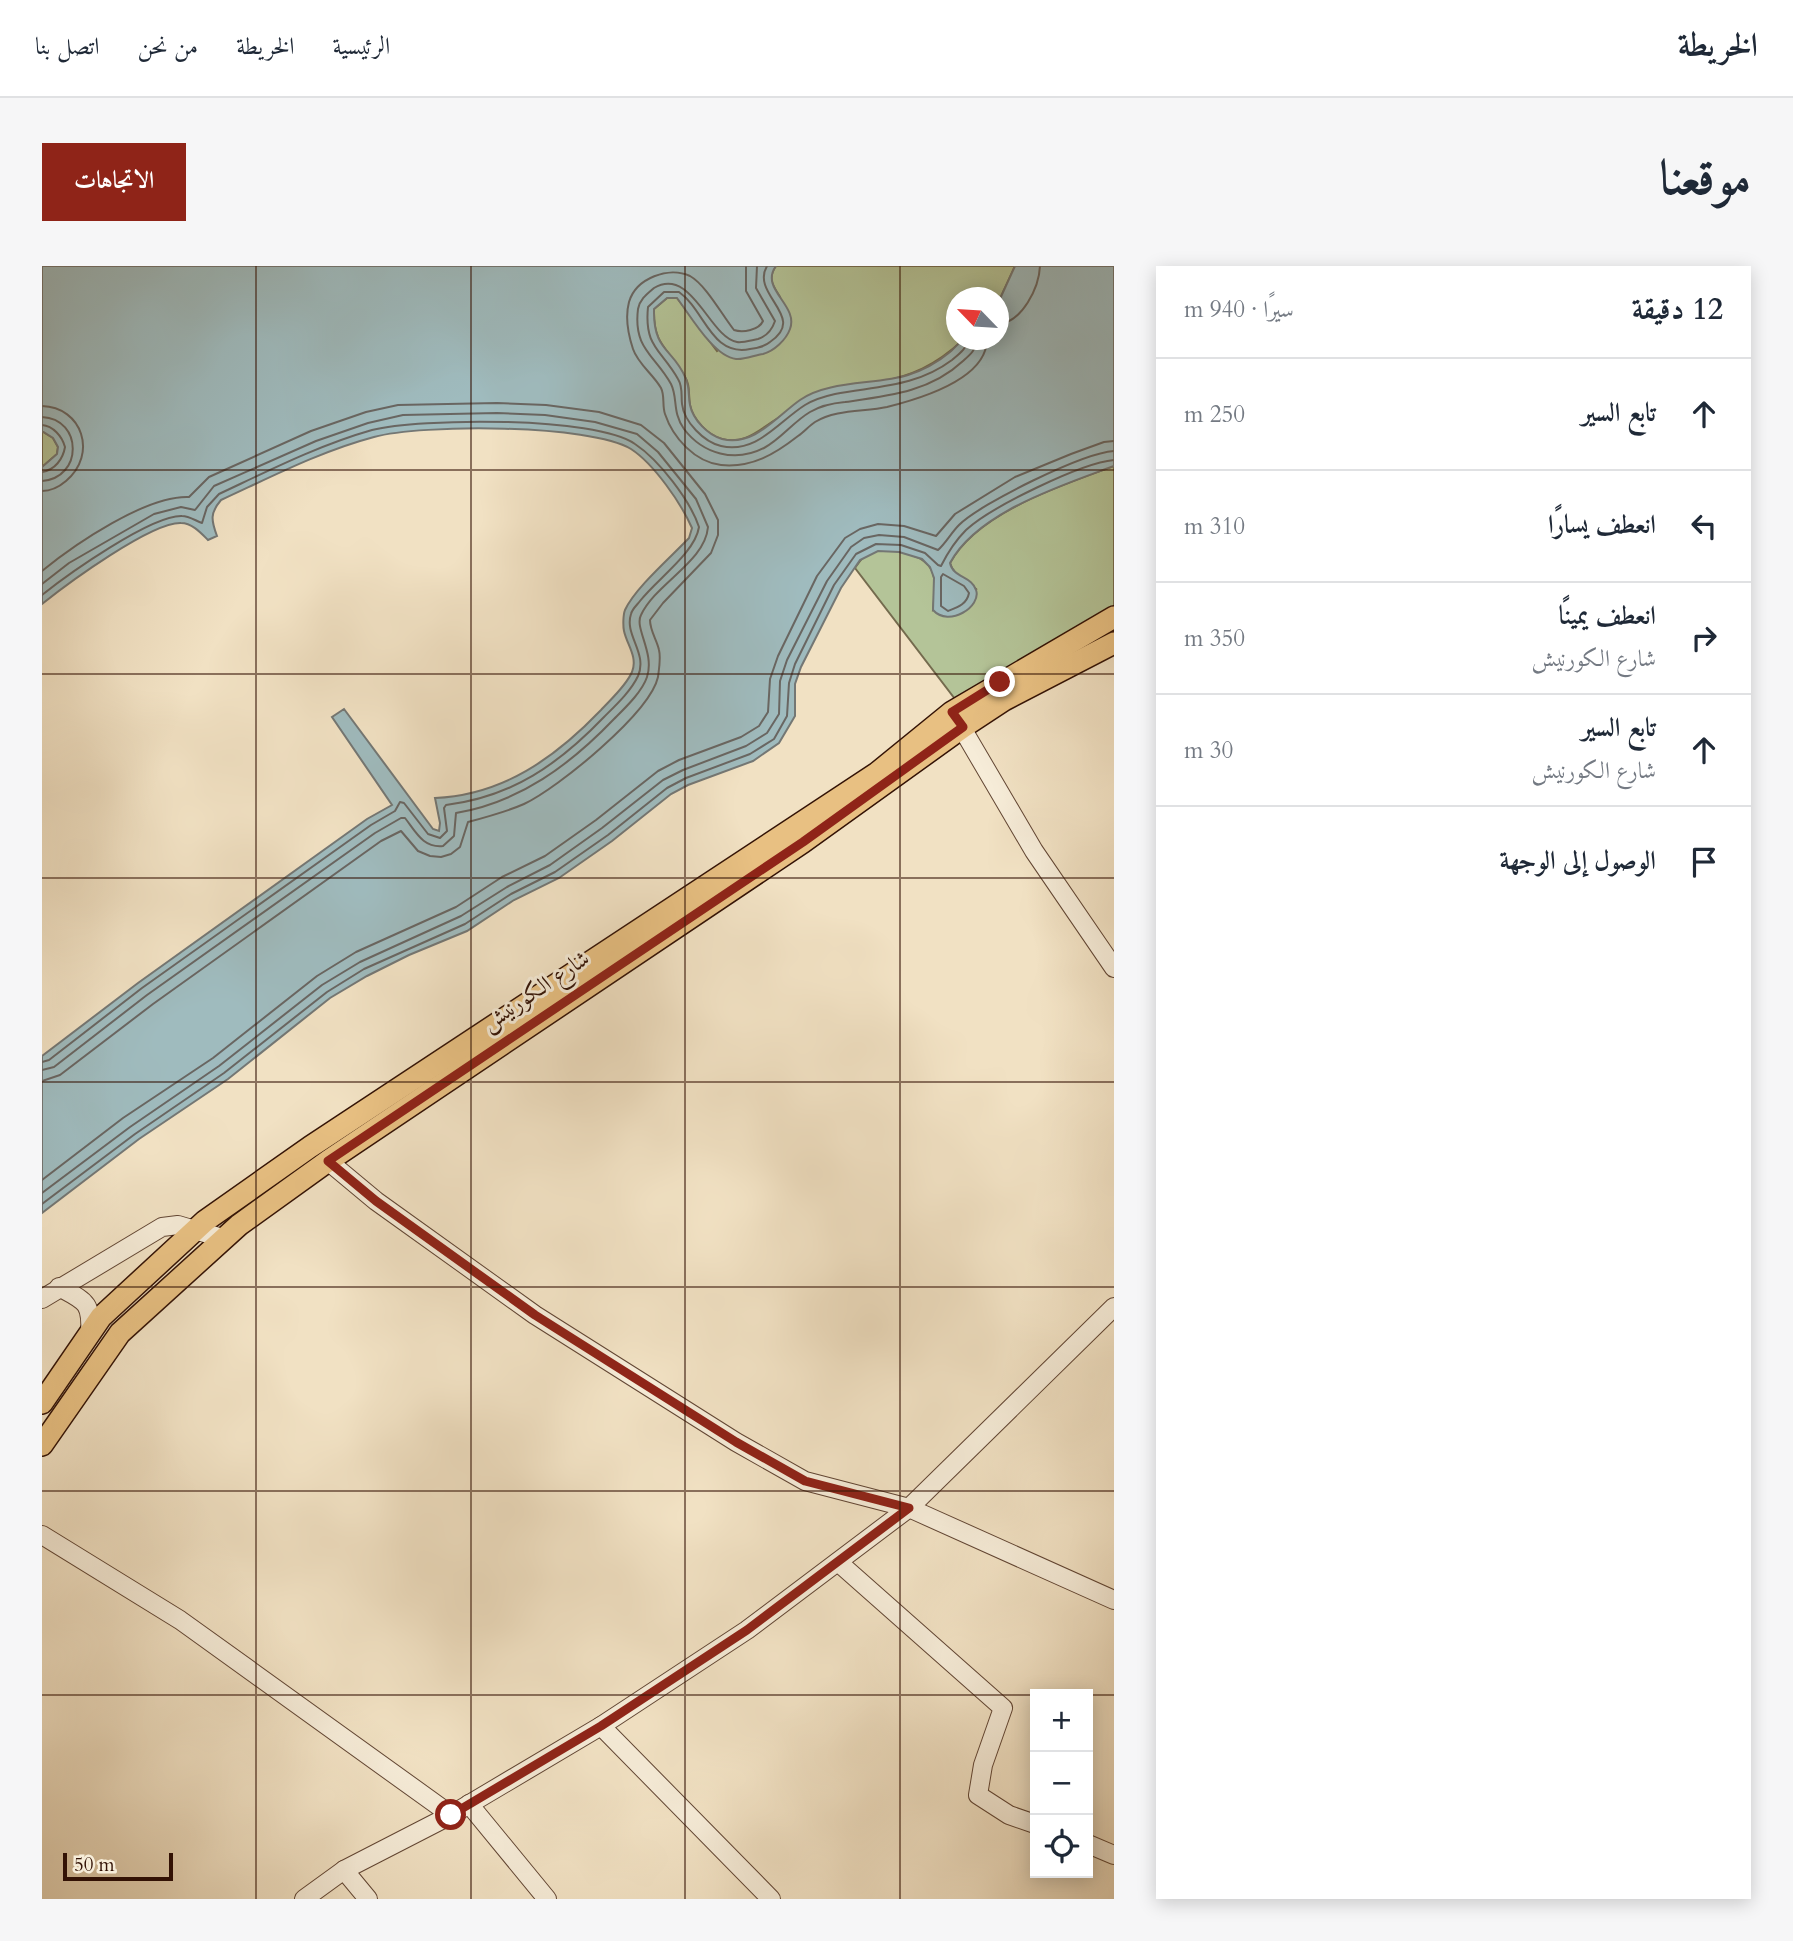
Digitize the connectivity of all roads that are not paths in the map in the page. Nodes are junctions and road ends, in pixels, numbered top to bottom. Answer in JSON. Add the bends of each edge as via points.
{"nodes":[{"id":1,"x":1114,"y":618,"type":"edge"},
{"id":2,"x":1114,"y":643,"type":"edge"},
{"id":3,"x":957,"y":719,"type":"junction"},
{"id":4,"x":1114,"y":968,"type":"edge"},
{"id":5,"x":328,"y":1161,"type":"junction"},
{"id":6,"x":197,"y":1229,"type":"junction"},
{"id":7,"x":222,"y":1238,"type":"junction"},
{"id":8,"x":59,"y":1287,"type":"junction"},
{"id":9,"x":42,"y":1299,"type":"edge"},
{"id":10,"x":1114,"y":1307,"type":"edge"},
{"id":11,"x":90,"y":1333,"type":"junction"},
{"id":12,"x":42,"y":1403,"type":"edge"},
{"id":13,"x":42,"y":1445,"type":"edge"},
{"id":14,"x":909,"y":1508,"type":"junction"},
{"id":15,"x":42,"y":1535,"type":"edge"},
{"id":16,"x":838,"y":1562,"type":"junction"},
{"id":17,"x":1114,"y":1600,"type":"edge"},
{"id":18,"x":601,"y":1726,"type":"junction"},
{"id":19,"x":468,"y":1804,"type":"junction"},
{"id":20,"x":451,"y":1815,"type":"junction"},
{"id":21,"x":1030,"y":1822,"type":"edge"},
{"id":22,"x":1093,"y":1846,"type":"edge"},
{"id":23,"x":1114,"y":1854,"type":"edge"},
{"id":24,"x":344,"y":1870,"type":"junction"},
{"id":25,"x":304,"y":1899,"type":"edge"},
{"id":26,"x":368,"y":1899,"type":"edge"},
{"id":27,"x":547,"y":1899,"type":"edge"},
{"id":28,"x":771,"y":1899,"type":"edge"}],
"edges":[{"from":1,"to":3,"type":"main road","name":"شارع الكورنيش"},
{"from":2,"to":3,"type":"main road","name":"شارع الكورنيش"},
{"from":3,"to":4,"type":"street","via":[[1034,850]]},
{"from":3,"to":5,"type":"main road","name":"شارع الكورنيش","via":[[803,842]]},
{"from":3,"to":6,"type":"main road","name":"شارع الكورنيش","via":[[345,1124]]},
{"from":5,"to":7,"type":"main road","name":"شارع الكورنيش"},
{"from":5,"to":14,"type":"street","via":[[535,1315],[736,1442],[805,1481]]},
{"from":6,"to":7,"type":"street"},
{"from":6,"to":8,"type":"street","via":[[162,1227]]},
{"from":6,"to":11,"type":"main road","name":"شارع الكورنيش","via":[[101,1317]]},
{"from":7,"to":13,"type":"main road","name":"شارع الكورنيش","via":[[120,1333]]},
{"from":8,"to":9,"type":"street"},
{"from":8,"to":11,"type":"street","via":[[81,1299],[91,1313]]},
{"from":10,"to":14,"type":"street"},
{"from":11,"to":12,"type":"main road","name":"شارع الكورنيش"},
{"from":14,"to":16,"type":"street"},
{"from":14,"to":17,"type":"street"},
{"from":15,"to":20,"type":"street","via":[[180,1620]]},
{"from":16,"to":18,"type":"street","via":[[747,1630]]},
{"from":16,"to":21,"type":"street","via":[[1003,1708],[978,1795]]},
{"from":18,"to":19,"type":"street"},
{"from":18,"to":28,"type":"street"},
{"from":19,"to":20,"type":"street"},
{"from":19,"to":27,"type":"street"},
{"from":20,"to":24,"type":"street"},
{"from":22,"to":23,"type":"street"},
{"from":24,"to":25,"type":"street"},
{"from":24,"to":26,"type":"street"}]}
